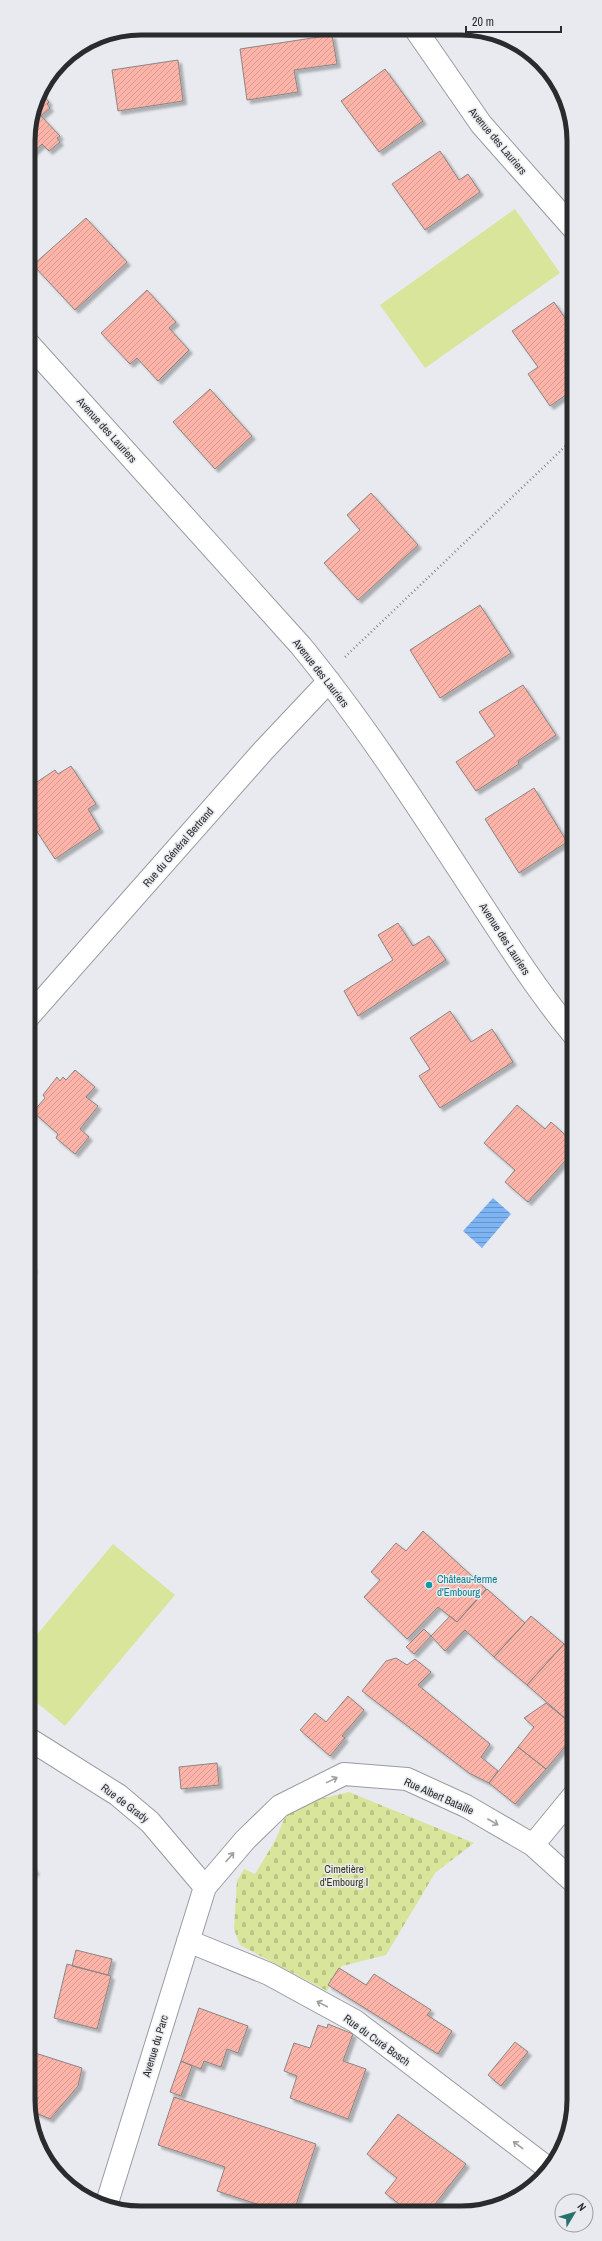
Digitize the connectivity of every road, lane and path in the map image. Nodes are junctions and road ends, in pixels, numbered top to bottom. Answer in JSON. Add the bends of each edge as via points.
{"nodes":[{"id":1,"x":419,"y":35,"type":"edge"},
{"id":2,"x":567,"y":221,"type":"edge"},
{"id":3,"x":35,"y":351,"type":"edge"},
{"id":4,"x":567,"y":445,"type":"edge"},
{"id":5,"x":329,"y":680,"type":"junction"},
{"id":6,"x":35,"y":1009,"type":"edge"},
{"id":7,"x":567,"y":1027,"type":"edge"},
{"id":8,"x":35,"y":1743,"type":"edge"},
{"id":9,"x":567,"y":1803,"type":"edge"},
{"id":10,"x":532,"y":1845,"type":"junction"},
{"id":11,"x":567,"y":1876,"type":"edge"},
{"id":12,"x":204,"y":1887,"type":"junction"},
{"id":13,"x":188,"y":1941,"type":"junction"},
{"id":14,"x":544,"y":2165,"type":"edge"},
{"id":15,"x":108,"y":2200,"type":"edge"}],
"edges":[{"from":1,"to":2,"type":"street","name":"Avenue des Lauriers","via":[[481,124]]},
{"from":3,"to":5,"type":"street","name":"Avenue des Lauriers"},
{"from":4,"to":5,"type":"path","via":[[347,654]]},
{"from":5,"to":6,"type":"street","name":"Rue du Général Bertrand"},
{"from":5,"to":7,"type":"street","name":"Avenue des Lauriers","via":[[385,757],[542,996]]},
{"from":8,"to":12,"type":"street","name":"Rue de Grady","via":[[118,1795],[150,1822]]},
{"from":9,"to":10,"type":"street"},
{"from":10,"to":11,"type":"street","name":"Rue Albert Bataille"},
{"from":12,"to":10,"type":"street","name":"Rue Albert Bataille","one_way":true,"via":[[245,1840],[280,1806],[344,1774],[407,1780],[466,1806]]},
{"from":12,"to":13,"type":"street","name":"Avenue du Parc"},
{"from":14,"to":13,"type":"street","name":"Rue du Curé Bosch","one_way":true,"via":[[355,2022],[268,1974]]},
{"from":13,"to":15,"type":"street","name":"Avenue du Parc"}]}
